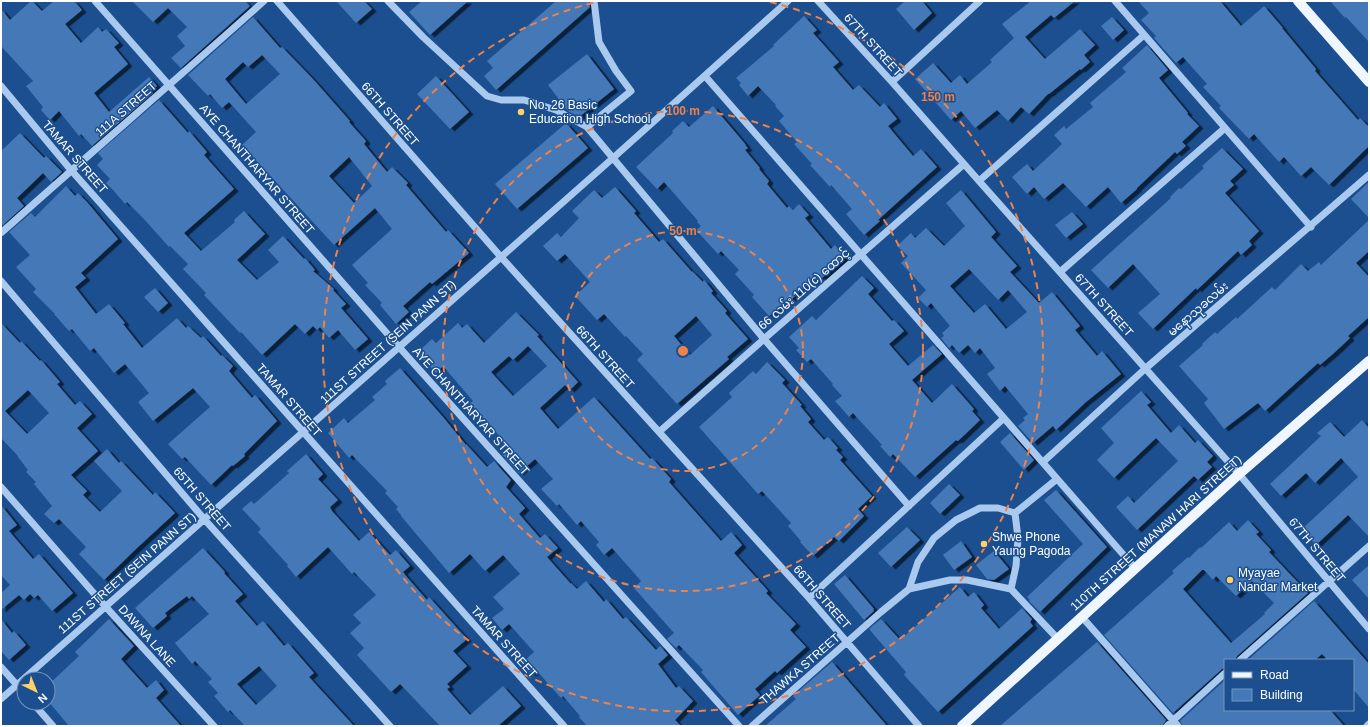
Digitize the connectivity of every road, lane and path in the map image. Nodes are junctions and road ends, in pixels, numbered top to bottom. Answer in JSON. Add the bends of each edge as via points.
{"nodes":[{"id":1,"x":95,"y":1,"type":"edge"},
{"id":2,"x":264,"y":1,"type":"edge"},
{"id":3,"x":277,"y":1,"type":"edge"},
{"id":4,"x":388,"y":1,"type":"edge"},
{"id":5,"x":594,"y":1,"type":"edge"},
{"id":6,"x":788,"y":1,"type":"edge"},
{"id":7,"x":818,"y":1,"type":"edge"},
{"id":8,"x":980,"y":1,"type":"edge"},
{"id":9,"x":1115,"y":1,"type":"edge"},
{"id":10,"x":1298,"y":1,"type":"edge"},
{"id":11,"x":1144,"y":34,"type":"junction"},
{"id":12,"x":705,"y":76,"type":"junction"},
{"id":13,"x":892,"y":82,"type":"junction"},
{"id":14,"x":1369,"y":82,"type":"edge"},
{"id":15,"x":1,"y":86,"type":"edge"},
{"id":16,"x":169,"y":86,"type":"junction"},
{"id":17,"x":587,"y":127,"type":"junction"},
{"id":18,"x":1225,"y":128,"type":"junction"},
{"id":19,"x":613,"y":158,"type":"junction"},
{"id":20,"x":964,"y":164,"type":"junction"},
{"id":21,"x":71,"y":170,"type":"junction"},
{"id":22,"x":1369,"y":175,"type":"edge"},
{"id":23,"x":979,"y":182,"type":"junction"},
{"id":24,"x":1311,"y":227,"type":"junction"},
{"id":25,"x":1,"y":233,"type":"edge"},
{"id":26,"x":861,"y":254,"type":"junction"},
{"id":27,"x":501,"y":257,"type":"junction"},
{"id":28,"x":1060,"y":272,"type":"junction"},
{"id":29,"x":1,"y":282,"type":"edge"},
{"id":30,"x":764,"y":338,"type":"junction"},
{"id":31,"x":399,"y":347,"type":"junction"},
{"id":32,"x":1369,"y":361,"type":"edge"},
{"id":33,"x":1146,"y":368,"type":"junction"},
{"id":34,"x":1004,"y":418,"type":"junction"},
{"id":35,"x":303,"y":432,"type":"junction"},
{"id":36,"x":659,"y":432,"type":"junction"},
{"id":37,"x":1043,"y":462,"type":"junction"},
{"id":38,"x":1239,"y":474,"type":"junction"},
{"id":39,"x":1057,"y":479,"type":"junction"},
{"id":40,"x":1,"y":487,"type":"edge"},
{"id":41,"x":909,"y":506,"type":"junction"},
{"id":42,"x":1015,"y":513,"type":"junction"},
{"id":43,"x":205,"y":520,"type":"junction"},
{"id":44,"x":1369,"y":546,"type":"edge"},
{"id":45,"x":1135,"y":568,"type":"junction"},
{"id":46,"x":1329,"y":580,"type":"junction"},
{"id":47,"x":909,"y":589,"type":"junction"},
{"id":48,"x":1011,"y":589,"type":"junction"},
{"id":49,"x":809,"y":598,"type":"junction"},
{"id":50,"x":105,"y":606,"type":"junction"},
{"id":51,"x":1082,"y":617,"type":"junction"},
{"id":52,"x":1369,"y":629,"type":"edge"},
{"id":53,"x":1058,"y":639,"type":"junction"},
{"id":54,"x":847,"y":642,"type":"junction"},
{"id":55,"x":1241,"y":659,"type":"edge"},
{"id":56,"x":1,"y":667,"type":"edge"},
{"id":57,"x":33,"y":671,"type":"edge"},
{"id":58,"x":1224,"y":674,"type":"edge"},
{"id":59,"x":16,"y":684,"type":"edge"},
{"id":60,"x":16,"y":686,"type":"edge"},
{"id":61,"x":1,"y":699,"type":"edge"},
{"id":62,"x":40,"y":711,"type":"edge"},
{"id":63,"x":1173,"y":720,"type":"junction"},
{"id":64,"x":1369,"y":724,"type":"edge"},
{"id":65,"x":53,"y":726,"type":"edge"},
{"id":66,"x":214,"y":726,"type":"edge"},
{"id":67,"x":390,"y":726,"type":"edge"},
{"id":68,"x":564,"y":726,"type":"edge"},
{"id":69,"x":739,"y":726,"type":"edge"},
{"id":70,"x":752,"y":726,"type":"edge"},
{"id":71,"x":919,"y":726,"type":"edge"},
{"id":72,"x":962,"y":726,"type":"edge"},
{"id":73,"x":1167,"y":726,"type":"edge"},
{"id":74,"x":1178,"y":726,"type":"edge"},
{"id":75,"x":1366,"y":726,"type":"edge"}],
"edges":[{"from":1,"to":16,"type":"street","name":"AYE CHANTHARYAR STREET"},
{"from":2,"to":16,"type":"street","name":"111A STREET"},
{"from":3,"to":27,"type":"street","name":"66TH STREET"},
{"from":4,"to":17,"type":"street","via":[[487,96],[501,100],[524,100],[556,110]]},
{"from":5,"to":17,"type":"street","via":[[599,42],[631,91]]},
{"from":6,"to":12,"type":"street","name":"111ST STREET (SEIN PANN ST)"},
{"from":7,"to":13,"type":"street","name":"67TH STREET"},
{"from":8,"to":13,"type":"street"},
{"from":9,"to":11,"type":"street"},
{"from":10,"to":14,"type":"main road"},
{"from":11,"to":18,"type":"street"},
{"from":11,"to":23,"type":"street"},
{"from":12,"to":19,"type":"street","name":"111ST STREET (SEIN PANN ST)"},
{"from":12,"to":26,"type":"street"},
{"from":13,"to":20,"type":"street","name":"67TH STREET"},
{"from":15,"to":21,"type":"street","name":"TAMAR STREET"},
{"from":16,"to":21,"type":"street","name":"111A STREET"},
{"from":16,"to":31,"type":"street","name":"AYE CHANTHARYAR STREET"},
{"from":17,"to":19,"type":"street"},
{"from":18,"to":24,"type":"street"},
{"from":18,"to":28,"type":"street"},
{"from":19,"to":27,"type":"street","name":"111ST STREET (SEIN PANN ST)"},
{"from":19,"to":30,"type":"street"},
{"from":20,"to":23,"type":"street","name":"67TH STREET"},
{"from":20,"to":26,"type":"street","name":"66 လမ်း 110(c) ထောင့်"},
{"from":21,"to":25,"type":"street","name":"111A STREET"},
{"from":21,"to":35,"type":"street","name":"TAMAR STREET"},
{"from":22,"to":24,"type":"street","name":"မနောသုခလမ်း"},
{"from":23,"to":28,"type":"street","name":"67TH STREET"},
{"from":24,"to":33,"type":"street","name":"မနောသုခလမ်း"},
{"from":26,"to":30,"type":"street","name":"66 လမ်း 110(c) ထောင့်"},
{"from":26,"to":34,"type":"street"},
{"from":27,"to":31,"type":"street","name":"111ST STREET (SEIN PANN ST)"},
{"from":27,"to":36,"type":"street","name":"66TH STREET"},
{"from":28,"to":33,"type":"street","name":"67TH STREET"},
{"from":29,"to":43,"type":"street","name":"65TH STREET"},
{"from":30,"to":36,"type":"street","name":"66 လမ်း 110(c) ထောင့်"},
{"from":30,"to":41,"type":"street"},
{"from":31,"to":35,"type":"street","name":"111ST STREET (SEIN PANN ST)"},
{"from":31,"to":69,"type":"street","name":"AYE CHANTHARYAR STREET"},
{"from":32,"to":38,"type":"main road","name":"110TH STREET (MANAW HARI STREET)"},
{"from":33,"to":37,"type":"street","name":"မနောသုခလမ်း"},
{"from":33,"to":38,"type":"street","name":"67TH STREET"},
{"from":34,"to":37,"type":"street"},
{"from":34,"to":41,"type":"street"},
{"from":35,"to":43,"type":"street","name":"111ST STREET (SEIN PANN ST)"},
{"from":35,"to":68,"type":"street","name":"TAMAR STREET"},
{"from":36,"to":49,"type":"street","name":"66TH STREET"},
{"from":37,"to":39,"type":"street"},
{"from":38,"to":45,"type":"main road","name":"110TH STREET (MANAW HARI STREET)"},
{"from":38,"to":46,"type":"street","name":"67TH STREET"},
{"from":39,"to":42,"type":"street"},
{"from":39,"to":45,"type":"street"},
{"from":40,"to":50,"type":"street","name":"DAWNA LANE"},
{"from":41,"to":49,"type":"street"},
{"from":42,"to":47,"type":"street","via":[[998,508],[980,508],[956,520],[934,538],[918,562]]},
{"from":42,"to":48,"type":"street","via":[[1018,538]]},
{"from":43,"to":50,"type":"street","name":"111ST STREET (SEIN PANN ST)"},
{"from":43,"to":67,"type":"street","name":"65TH STREET"},
{"from":44,"to":46,"type":"street"},
{"from":45,"to":51,"type":"main road","name":"110TH STREET (MANAW HARI STREET)"},
{"from":46,"to":52,"type":"street","name":"67TH STREET"},
{"from":46,"to":55,"type":"street"},
{"from":47,"to":48,"type":"street","via":[[950,580],[967,580]]},
{"from":47,"to":54,"type":"street","name":"THAWKA STREET"},
{"from":48,"to":53,"type":"street"},
{"from":49,"to":54,"type":"street","name":"66TH STREET"},
{"from":50,"to":57,"type":"street","name":"111ST STREET (SEIN PANN ST)"},
{"from":50,"to":66,"type":"street","name":"DAWNA LANE"},
{"from":51,"to":53,"type":"main road","name":"110TH STREET (MANAW HARI STREET)"},
{"from":51,"to":63,"type":"street"},
{"from":53,"to":72,"type":"main road","name":"110TH STREET (MANAW HARI STREET)"},
{"from":54,"to":70,"type":"street","name":"THAWKA STREET"},
{"from":54,"to":71,"type":"street","name":"66TH STREET"},
{"from":56,"to":59,"type":"street"},
{"from":58,"to":63,"type":"street"},
{"from":60,"to":61,"type":"street","name":"111ST STREET (SEIN PANN ST)"},
{"from":62,"to":65,"type":"street"},
{"from":63,"to":73,"type":"street"},
{"from":63,"to":74,"type":"street"},
{"from":64,"to":75,"type":"street"}]}
